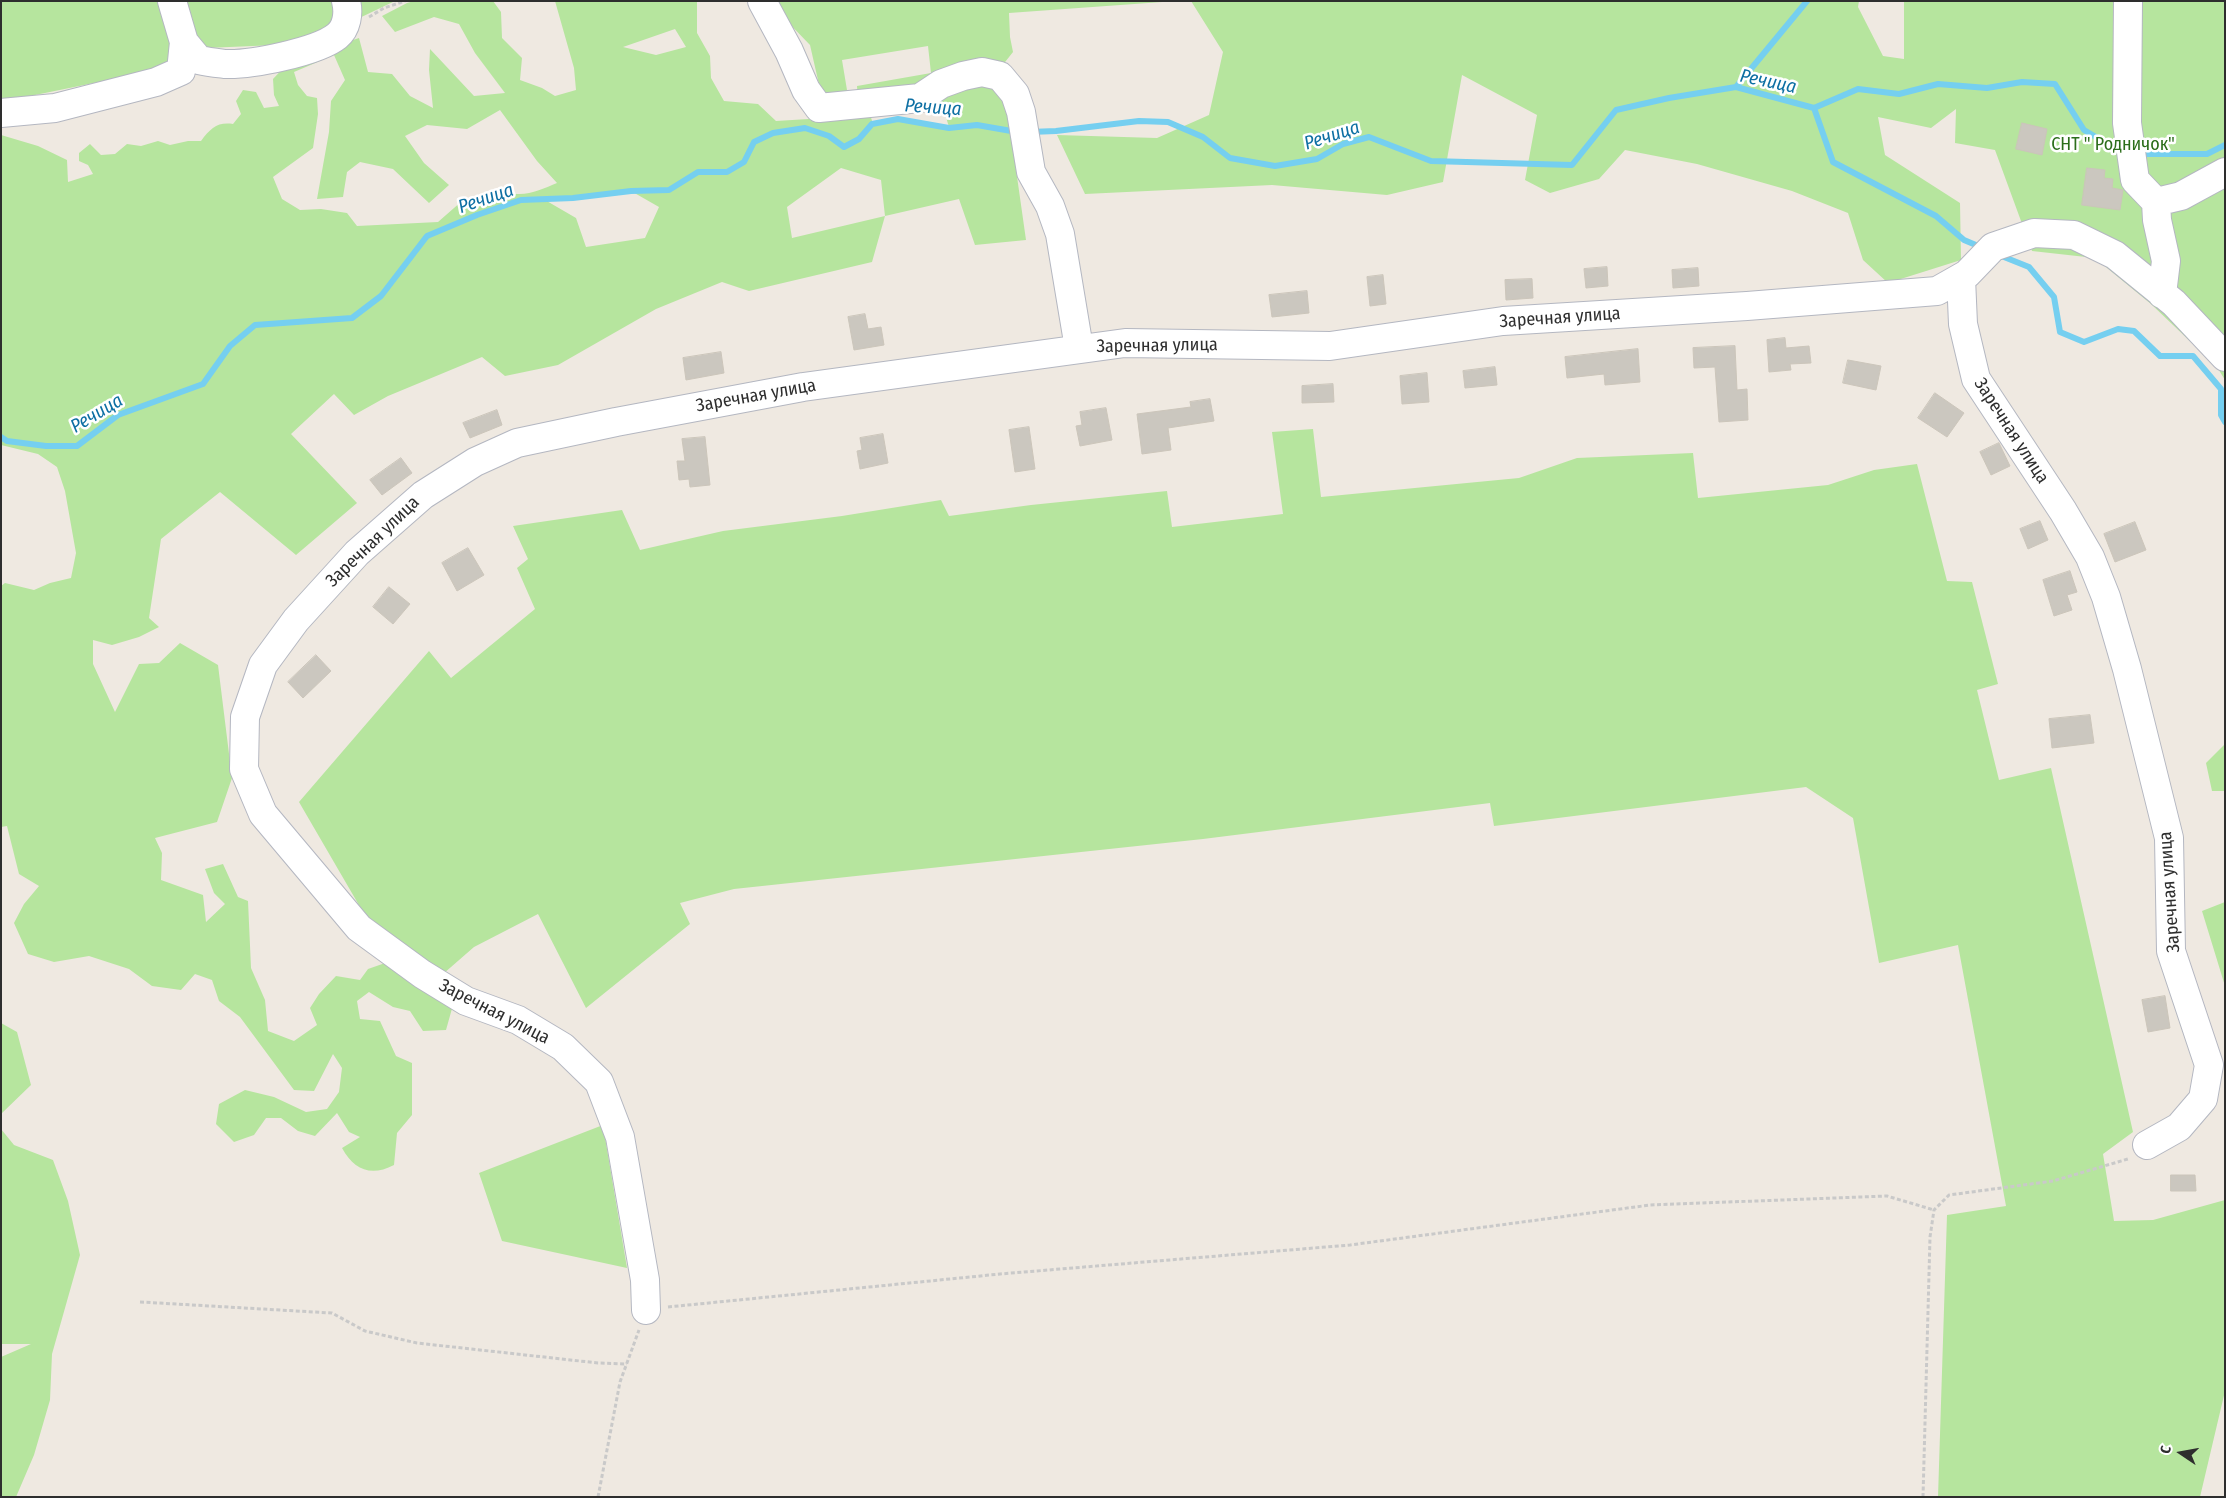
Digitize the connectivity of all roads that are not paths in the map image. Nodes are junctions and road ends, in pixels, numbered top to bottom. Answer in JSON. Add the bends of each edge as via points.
{"nodes":[{"id":1,"x":172,"y":1,"type":"edge"},
{"id":2,"x":762,"y":1,"type":"edge"},
{"id":3,"x":2128,"y":1,"type":"edge"},
{"id":4,"x":346,"y":7,"type":"edge"},
{"id":5,"x":184,"y":42,"type":"junction"},
{"id":6,"x":1,"y":112,"type":"edge"},
{"id":7,"x":2225,"y":172,"type":"edge"},
{"id":8,"x":2156,"y":202,"type":"junction"},
{"id":9,"x":1960,"y":278,"type":"junction"},
{"id":10,"x":2162,"y":294,"type":"junction"},
{"id":11,"x":1079,"y":348,"type":"junction"},
{"id":12,"x":2225,"y":356,"type":"edge"},
{"id":13,"x":2147,"y":1145,"type":"road end"},
{"id":14,"x":646,"y":1310,"type":"road end"}],
"edges":[{"from":1,"to":5,"type":"street"},
{"from":2,"to":11,"type":"street","via":[[818,108],[920,98],[941,84],[982,72],[1000,76],[1015,94],[1031,172],[1050,206],[1060,234]]},
{"from":3,"to":8,"type":"street","via":[[2127,123],[2136,180]]},
{"from":4,"to":5,"type":"street","via":[[346,23],[337,36],[309,49],[270,59],[227,64],[199,60]]},
{"from":5,"to":6,"type":"street","via":[[181,71],[156,82],[55,108]]},
{"from":7,"to":8,"type":"street","via":[[2181,196]]},
{"from":8,"to":10,"type":"street","via":[[2166,261]]},
{"from":9,"to":10,"type":"street","via":[[1968,274],[1993,247],[2034,233],[2074,235],[2115,255]]},
{"from":9,"to":11,"type":"street","name":"Заречная улица","via":[[1936,291],[1503,321],[1330,346],[1125,343]]},
{"from":9,"to":13,"type":"street","name":"Заречная улица","via":[[1963,324],[1976,379],[2063,511],[2090,557],[2106,597],[2169,838],[2171,951],[2209,1065],[2203,1099],[2179,1126]]},
{"from":10,"to":12,"type":"street"},
{"from":11,"to":14,"type":"street","name":"Заречная улица","via":[[803,387],[517,443],[475,462],[423,494],[357,553],[296,620],[263,665],[245,717],[244,769],[263,814],[359,928],[466,1001],[518,1020],[563,1047],[599,1082],[620,1137],[645,1280]]}]}
